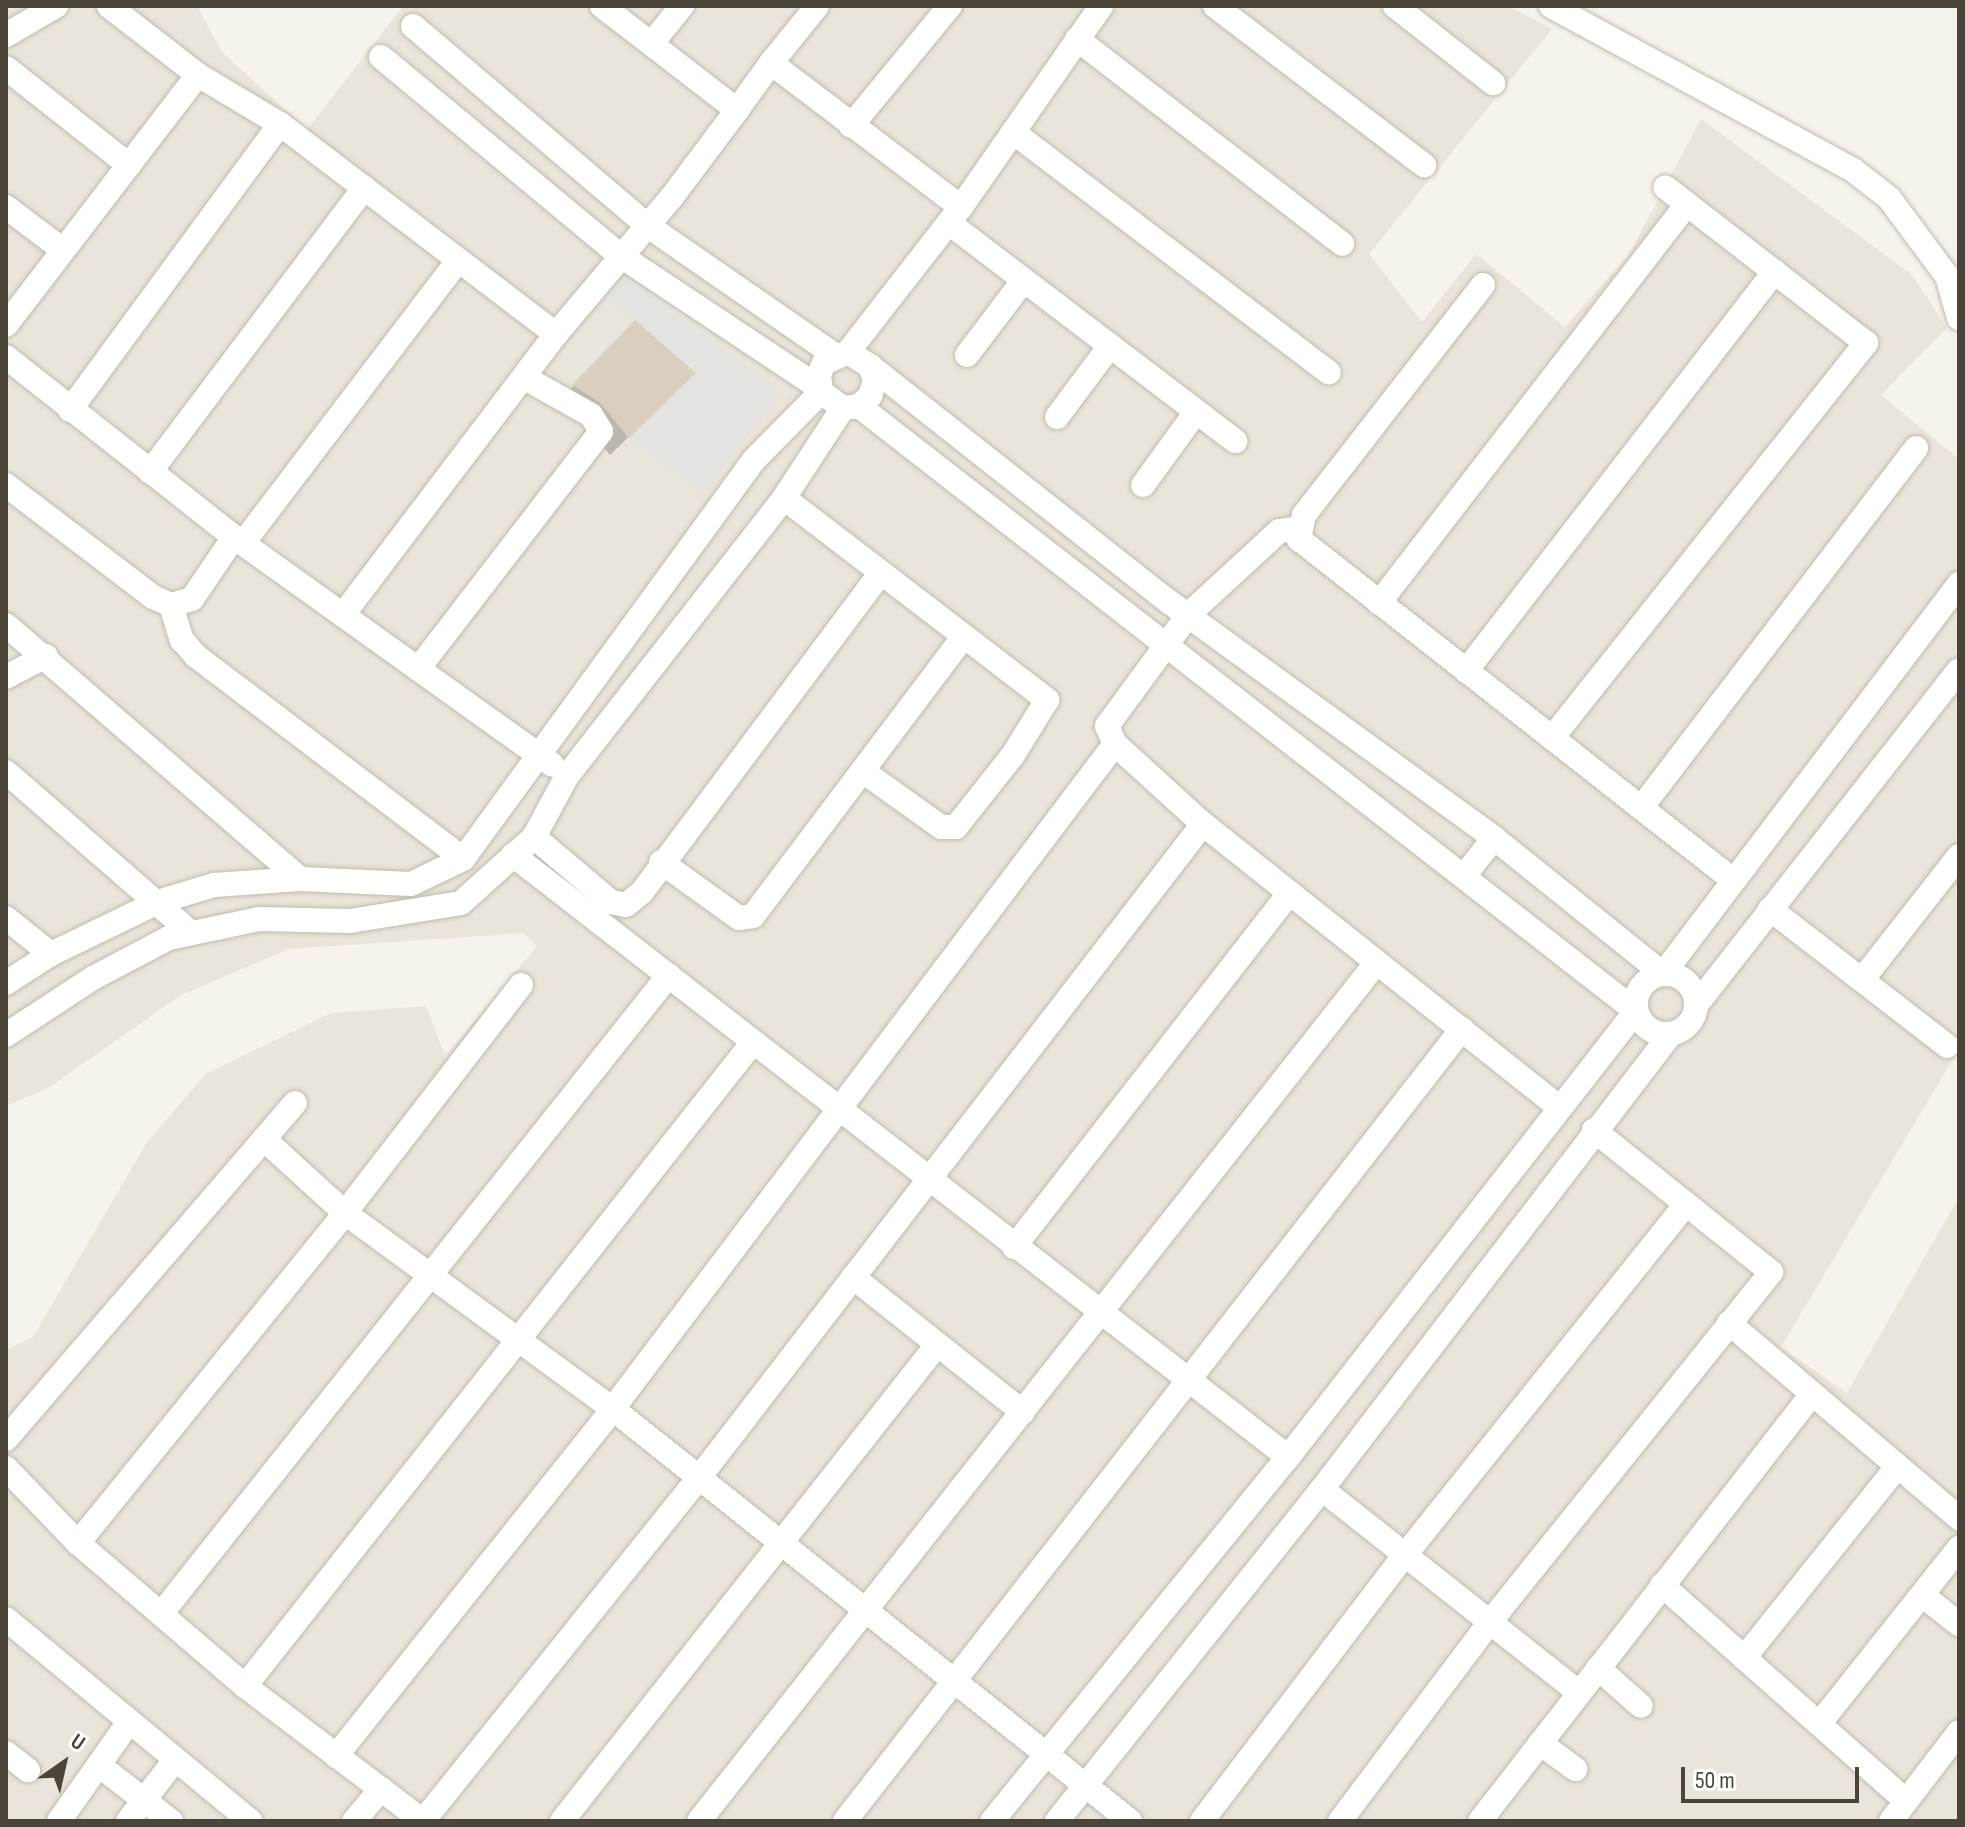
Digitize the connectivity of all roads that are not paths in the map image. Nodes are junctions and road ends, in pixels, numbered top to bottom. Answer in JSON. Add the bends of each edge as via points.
{"nodes":[{"id":1,"x":56,"y":6,"type":"edge"},
{"id":2,"x":109,"y":6,"type":"edge"},
{"id":3,"x":602,"y":6,"type":"edge"},
{"id":4,"x":682,"y":6,"type":"edge"},
{"id":5,"x":817,"y":6,"type":"edge"},
{"id":6,"x":950,"y":6,"type":"edge"},
{"id":7,"x":1101,"y":6,"type":"edge"},
{"id":8,"x":1215,"y":6,"type":"edge"},
{"id":9,"x":1395,"y":6,"type":"edge"},
{"id":10,"x":1551,"y":6,"type":"edge"},
{"id":11,"x":413,"y":26,"type":"dead end"},
{"id":12,"x":6,"y":35,"type":"edge"},
{"id":13,"x":1077,"y":39,"type":"junction"},
{"id":14,"x":652,"y":43,"type":"junction"},
{"id":15,"x":381,"y":57,"type":"dead end"},
{"id":16,"x":771,"y":63,"type":"junction"},
{"id":17,"x":6,"y":68,"type":"edge"},
{"id":18,"x":198,"y":75,"type":"junction"},
{"id":19,"x":1493,"y":83,"type":"dead end"},
{"id":20,"x":737,"y":110,"type":"junction"},
{"id":21,"x":280,"y":124,"type":"junction"},
{"id":22,"x":851,"y":126,"type":"junction"},
{"id":23,"x":1013,"y":132,"type":"junction"},
{"id":24,"x":129,"y":165,"type":"junction"},
{"id":25,"x":1424,"y":165,"type":"dead end"},
{"id":26,"x":1665,"y":187,"type":"dead end"},
{"id":27,"x":364,"y":188,"type":"junction"},
{"id":28,"x":1687,"y":204,"type":"junction"},
{"id":29,"x":6,"y":207,"type":"edge"},
{"id":30,"x":955,"y":215,"type":"junction"},
{"id":31,"x":648,"y":226,"type":"junction"},
{"id":32,"x":1342,"y":244,"type":"dead end"},
{"id":33,"x":63,"y":250,"type":"junction"},
{"id":34,"x":621,"y":256,"type":"junction"},
{"id":35,"x":458,"y":261,"type":"junction"},
{"id":36,"x":1775,"y":271,"type":"junction"},
{"id":37,"x":715,"y":272,"type":"junction"},
{"id":38,"x":1024,"y":280,"type":"junction"},
{"id":39,"x":1483,"y":285,"type":"dead end"},
{"id":40,"x":693,"y":304,"type":"junction"},
{"id":41,"x":1959,"y":318,"type":"edge"},
{"id":42,"x":6,"y":325,"type":"edge"},
{"id":43,"x":556,"y":334,"type":"junction"},
{"id":44,"x":1110,"y":346,"type":"junction"},
{"id":45,"x":841,"y":354,"type":"junction"},
{"id":46,"x":967,"y":355,"type":"dead end"},
{"id":47,"x":6,"y":357,"type":"edge"},
{"id":48,"x":870,"y":366,"type":"junction"},
{"id":49,"x":1329,"y":373,"type":"dead end"},
{"id":50,"x":525,"y":378,"type":"junction"},
{"id":51,"x":820,"y":390,"type":"junction"},
{"id":52,"x":851,"y":407,"type":"junction"},
{"id":53,"x":70,"y":410,"type":"junction"},
{"id":54,"x":1196,"y":412,"type":"junction"},
{"id":55,"x":1057,"y":417,"type":"dead end"},
{"id":56,"x":1235,"y":441,"type":"dead end"},
{"id":57,"x":1916,"y":448,"type":"dead end"},
{"id":58,"x":150,"y":472,"type":"junction"},
{"id":59,"x":6,"y":485,"type":"edge"},
{"id":60,"x":1143,"y":485,"type":"dead end"},
{"id":61,"x":784,"y":498,"type":"junction"},
{"id":62,"x":1299,"y":528,"type":"junction"},
{"id":63,"x":238,"y":540,"type":"junction"},
{"id":64,"x":880,"y":574,"type":"junction"},
{"id":65,"x":1959,"y":584,"type":"edge"},
{"id":66,"x":1379,"y":603,"type":"junction"},
{"id":67,"x":171,"y":605,"type":"junction"},
{"id":68,"x":1189,"y":614,"type":"junction"},
{"id":69,"x":343,"y":615,"type":"junction"},
{"id":70,"x":6,"y":625,"type":"edge"},
{"id":71,"x":963,"y":637,"type":"junction"},
{"id":72,"x":1167,"y":647,"type":"junction"},
{"id":73,"x":46,"y":656,"type":"junction"},
{"id":74,"x":418,"y":669,"type":"junction"},
{"id":75,"x":1959,"y":670,"type":"edge"},
{"id":76,"x":1466,"y":671,"type":"junction"},
{"id":77,"x":6,"y":677,"type":"edge"},
{"id":78,"x":1552,"y":738,"type":"junction"},
{"id":79,"x":1115,"y":744,"type":"junction"},
{"id":80,"x":541,"y":757,"type":"junction"},
{"id":81,"x":6,"y":772,"type":"edge"},
{"id":82,"x":864,"y":772,"type":"junction"},
{"id":83,"x":567,"y":776,"type":"junction"},
{"id":84,"x":1641,"y":808,"type":"junction"},
{"id":85,"x":1203,"y":824,"type":"junction"},
{"id":86,"x":534,"y":837,"type":"junction"},
{"id":87,"x":1494,"y":838,"type":"junction"},
{"id":88,"x":513,"y":855,"type":"junction"},
{"id":89,"x":1959,"y":856,"type":"edge"},
{"id":90,"x":463,"y":859,"type":"junction"},
{"id":91,"x":661,"y":862,"type":"junction"},
{"id":92,"x":1464,"y":876,"type":"junction"},
{"id":93,"x":300,"y":879,"type":"junction"},
{"id":94,"x":1733,"y":880,"type":"junction"},
{"id":95,"x":1290,"y":893,"type":"junction"},
{"id":96,"x":158,"y":902,"type":"junction"},
{"id":97,"x":1770,"y":909,"type":"junction"},
{"id":98,"x":6,"y":918,"type":"edge"},
{"id":99,"x":191,"y":933,"type":"junction"},
{"id":100,"x":51,"y":954,"type":"junction"},
{"id":101,"x":1377,"y":962,"type":"junction"},
{"id":102,"x":1663,"y":974,"type":"junction"},
{"id":103,"x":669,"y":975,"type":"junction"},
{"id":104,"x":1862,"y":980,"type":"junction"},
{"id":105,"x":6,"y":983,"type":"edge"},
{"id":106,"x":521,"y":985,"type":"dead end"},
{"id":107,"x":1697,"y":1004,"type":"junction"},
{"id":108,"x":1636,"y":1011,"type":"junction"},
{"id":109,"x":1462,"y":1029,"type":"junction"},
{"id":110,"x":6,"y":1035,"type":"edge"},
{"id":111,"x":1670,"y":1035,"type":"junction"},
{"id":112,"x":753,"y":1042,"type":"junction"},
{"id":113,"x":1947,"y":1046,"type":"dead end"},
{"id":114,"x":295,"y":1103,"type":"dead end"},
{"id":115,"x":1560,"y":1108,"type":"junction"},
{"id":116,"x":841,"y":1113,"type":"junction"},
{"id":117,"x":1594,"y":1130,"type":"junction"},
{"id":118,"x":1535,"y":1140,"type":"junction"},
{"id":119,"x":266,"y":1141,"type":"junction"},
{"id":120,"x":1567,"y":1166,"type":"junction"},
{"id":121,"x":928,"y":1179,"type":"junction"},
{"id":122,"x":1686,"y":1204,"type":"junction"},
{"id":123,"x":345,"y":1213,"type":"junction"},
{"id":124,"x":1014,"y":1247,"type":"junction"},
{"id":125,"x":853,"y":1277,"type":"junction"},
{"id":126,"x":431,"y":1278,"type":"junction"},
{"id":127,"x":1101,"y":1315,"type":"junction"},
{"id":128,"x":1729,"y":1323,"type":"junction"},
{"id":129,"x":520,"y":1343,"type":"junction"},
{"id":130,"x":937,"y":1345,"type":"junction"},
{"id":131,"x":1186,"y":1381,"type":"junction"},
{"id":132,"x":1812,"y":1394,"type":"junction"},
{"id":133,"x":613,"y":1409,"type":"junction"},
{"id":134,"x":1023,"y":1412,"type":"junction"},
{"id":135,"x":6,"y":1439,"type":"edge"},
{"id":136,"x":1288,"y":1457,"type":"junction"},
{"id":137,"x":1898,"y":1466,"type":"junction"},
{"id":138,"x":6,"y":1468,"type":"edge"},
{"id":139,"x":698,"y":1479,"type":"junction"},
{"id":140,"x":1322,"y":1489,"type":"junction"},
{"id":141,"x":1959,"y":1518,"type":"edge"},
{"id":142,"x":78,"y":1543,"type":"junction"},
{"id":143,"x":779,"y":1544,"type":"junction"},
{"id":144,"x":1959,"y":1548,"type":"edge"},
{"id":145,"x":1405,"y":1555,"type":"junction"},
{"id":146,"x":1662,"y":1585,"type":"junction"},
{"id":147,"x":1922,"y":1595,"type":"junction"},
{"id":148,"x":866,"y":1610,"type":"junction"},
{"id":149,"x":161,"y":1614,"type":"junction"},
{"id":150,"x":6,"y":1619,"type":"edge"},
{"id":151,"x":1490,"y":1622,"type":"junction"},
{"id":152,"x":1959,"y":1624,"type":"edge"},
{"id":153,"x":1744,"y":1658,"type":"junction"},
{"id":154,"x":1598,"y":1668,"type":"junction"},
{"id":155,"x":951,"y":1682,"type":"junction"},
{"id":156,"x":245,"y":1686,"type":"junction"},
{"id":157,"x":1579,"y":1693,"type":"junction"},
{"id":158,"x":1641,"y":1706,"type":"dead end"},
{"id":159,"x":129,"y":1722,"type":"junction"},
{"id":160,"x":1819,"y":1724,"type":"junction"},
{"id":161,"x":1959,"y":1732,"type":"edge"},
{"id":162,"x":1540,"y":1743,"type":"junction"},
{"id":163,"x":6,"y":1753,"type":"edge"},
{"id":164,"x":1045,"y":1753,"type":"junction"},
{"id":165,"x":336,"y":1756,"type":"junction"},
{"id":166,"x":175,"y":1760,"type":"junction"},
{"id":167,"x":100,"y":1766,"type":"junction"},
{"id":168,"x":1575,"y":1769,"type":"dead end"},
{"id":169,"x":28,"y":1770,"type":"dead end"},
{"id":170,"x":1086,"y":1784,"type":"junction"},
{"id":171,"x":381,"y":1789,"type":"junction"},
{"id":172,"x":144,"y":1800,"type":"junction"},
{"id":173,"x":1906,"y":1801,"type":"junction"},
{"id":174,"x":1485,"y":1819,"type":"edge"},
{"id":175,"x":59,"y":1821,"type":"edge"},
{"id":176,"x":128,"y":1821,"type":"edge"},
{"id":177,"x":171,"y":1821,"type":"edge"},
{"id":178,"x":250,"y":1821,"type":"edge"},
{"id":179,"x":354,"y":1821,"type":"edge"},
{"id":180,"x":423,"y":1821,"type":"edge"},
{"id":181,"x":562,"y":1821,"type":"edge"},
{"id":182,"x":699,"y":1821,"type":"edge"},
{"id":183,"x":845,"y":1821,"type":"edge"},
{"id":184,"x":992,"y":1821,"type":"edge"},
{"id":185,"x":1057,"y":1821,"type":"edge"},
{"id":186,"x":1130,"y":1821,"type":"edge"},
{"id":187,"x":1202,"y":1821,"type":"edge"},
{"id":188,"x":1340,"y":1821,"type":"edge"},
{"id":189,"x":1891,"y":1821,"type":"edge"}],
"edges":[{"from":1,"to":12,"type":"street"},
{"from":2,"to":18,"type":"street"},
{"from":3,"to":14,"type":"street"},
{"from":4,"to":14,"type":"street"},
{"from":5,"to":16,"type":"street"},
{"from":6,"to":22,"type":"street"},
{"from":7,"to":13,"type":"street"},
{"from":8,"to":25,"type":"street"},
{"from":9,"to":19,"type":"street"},
{"from":10,"to":41,"type":"street","via":[[1853,170],[1889,198],[1947,276]]},
{"from":11,"to":31,"type":"street"},
{"from":13,"to":23,"type":"street"},
{"from":13,"to":32,"type":"street"},
{"from":14,"to":20,"type":"street"},
{"from":15,"to":34,"type":"street"},
{"from":16,"to":20,"type":"street"},
{"from":16,"to":22,"type":"street"},
{"from":17,"to":24,"type":"street"},
{"from":18,"to":21,"type":"street"},
{"from":18,"to":24,"type":"street"},
{"from":20,"to":31,"type":"street"},
{"from":21,"to":27,"type":"street"},
{"from":21,"to":53,"type":"street"},
{"from":22,"to":30,"type":"street"},
{"from":23,"to":30,"type":"street"},
{"from":23,"to":49,"type":"street"},
{"from":24,"to":33,"type":"street"},
{"from":26,"to":28,"type":"street"},
{"from":27,"to":35,"type":"street"},
{"from":27,"to":58,"type":"street"},
{"from":28,"to":36,"type":"street"},
{"from":28,"to":66,"type":"street"},
{"from":29,"to":33,"type":"street"},
{"from":30,"to":38,"type":"street"},
{"from":30,"to":45,"type":"street"},
{"from":31,"to":34,"type":"street"},
{"from":31,"to":37,"type":"street"},
{"from":33,"to":42,"type":"street"},
{"from":34,"to":40,"type":"street"},
{"from":34,"to":43,"type":"street"},
{"from":35,"to":43,"type":"street"},
{"from":35,"to":63,"type":"street"},
{"from":36,"to":76,"type":"street"},
{"from":36,"to":78,"type":"street","via":[[1866,343]]},
{"from":37,"to":40,"type":"street"},
{"from":37,"to":45,"type":"street"},
{"from":38,"to":44,"type":"street"},
{"from":38,"to":46,"type":"street"},
{"from":39,"to":62,"type":"street"},
{"from":40,"to":51,"type":"street"},
{"from":43,"to":50,"type":"street"},
{"from":44,"to":54,"type":"street"},
{"from":44,"to":55,"type":"street"},
{"from":45,"to":48,"type":"street"},
{"from":45,"to":51,"type":"street","via":[[824,363]]},
{"from":47,"to":53,"type":"street"},
{"from":48,"to":52,"type":"street","via":[[875,381],[870,396]]},
{"from":48,"to":68,"type":"street"},
{"from":50,"to":69,"type":"street"},
{"from":50,"to":74,"type":"street","via":[[591,415],[601,431]]},
{"from":51,"to":52,"type":"street"},
{"from":51,"to":80,"type":"street","via":[[753,461]]},
{"from":52,"to":61,"type":"street"},
{"from":52,"to":72,"type":"street"},
{"from":53,"to":58,"type":"street"},
{"from":54,"to":56,"type":"street"},
{"from":54,"to":60,"type":"street"},
{"from":57,"to":84,"type":"street"},
{"from":58,"to":63,"type":"street"},
{"from":59,"to":67,"type":"street","via":[[153,597]]},
{"from":61,"to":64,"type":"street"},
{"from":61,"to":83,"type":"street"},
{"from":62,"to":66,"type":"street","via":[[1299,539]]},
{"from":62,"to":68,"type":"street","via":[[1279,531]]},
{"from":63,"to":67,"type":"street","via":[[192,599]]},
{"from":63,"to":69,"type":"street"},
{"from":64,"to":71,"type":"street"},
{"from":64,"to":91,"type":"street"},
{"from":65,"to":94,"type":"street"},
{"from":66,"to":76,"type":"street"},
{"from":67,"to":90,"type":"street","via":[[182,640],[196,656],[395,802]]},
{"from":68,"to":72,"type":"street"},
{"from":68,"to":87,"type":"street"},
{"from":69,"to":74,"type":"street"},
{"from":70,"to":73,"type":"street"},
{"from":71,"to":82,"type":"street"},
{"from":71,"to":82,"type":"street","via":[[1029,681],[1047,700],[1013,755],[956,827],[948,829]]},
{"from":72,"to":79,"type":"street","via":[[1107,726]]},
{"from":72,"to":92,"type":"street"},
{"from":73,"to":77,"type":"street"},
{"from":73,"to":93,"type":"street"},
{"from":74,"to":80,"type":"street"},
{"from":75,"to":97,"type":"street"},
{"from":76,"to":78,"type":"street"},
{"from":78,"to":84,"type":"street"},
{"from":79,"to":85,"type":"street"},
{"from":79,"to":116,"type":"street"},
{"from":80,"to":83,"type":"street"},
{"from":80,"to":90,"type":"street"},
{"from":81,"to":96,"type":"street"},
{"from":82,"to":91,"type":"street","via":[[747,920]]},
{"from":83,"to":86,"type":"street"},
{"from":84,"to":94,"type":"street"},
{"from":85,"to":95,"type":"street"},
{"from":85,"to":121,"type":"street"},
{"from":86,"to":88,"type":"street"},
{"from":86,"to":91,"type":"street","via":[[618,905],[642,892]]},
{"from":87,"to":92,"type":"street"},
{"from":87,"to":102,"type":"street"},
{"from":88,"to":99,"type":"street","via":[[461,903],[350,921],[259,919]]},
{"from":88,"to":103,"type":"street"},
{"from":89,"to":104,"type":"street"},
{"from":90,"to":93,"type":"street","via":[[411,884]]},
{"from":92,"to":108,"type":"street"},
{"from":93,"to":96,"type":"street","via":[[214,885]]},
{"from":94,"to":102,"type":"street"},
{"from":95,"to":101,"type":"street"},
{"from":95,"to":124,"type":"street"},
{"from":96,"to":99,"type":"street"},
{"from":96,"to":100,"type":"street"},
{"from":97,"to":104,"type":"street"},
{"from":97,"to":107,"type":"street"},
{"from":98,"to":100,"type":"street"},
{"from":99,"to":110,"type":"street","via":[[169,938],[93,978]]},
{"from":100,"to":105,"type":"street"},
{"from":101,"to":109,"type":"street"},
{"from":101,"to":127,"type":"street"},
{"from":102,"to":107,"type":"street","via":[[1688,984]]},
{"from":102,"to":108,"type":"street","via":[[1640,989]]},
{"from":103,"to":112,"type":"street"},
{"from":103,"to":126,"type":"street"},
{"from":104,"to":113,"type":"street"},
{"from":106,"to":123,"type":"street"},
{"from":107,"to":111,"type":"street","via":[[1690,1024]]},
{"from":108,"to":111,"type":"street","via":[[1648,1029]]},
{"from":108,"to":115,"type":"street"},
{"from":109,"to":115,"type":"street"},
{"from":109,"to":131,"type":"street"},
{"from":111,"to":117,"type":"street"},
{"from":112,"to":116,"type":"street"},
{"from":112,"to":129,"type":"street"},
{"from":114,"to":119,"type":"street"},
{"from":115,"to":118,"type":"street"},
{"from":116,"to":121,"type":"street"},
{"from":116,"to":133,"type":"street"},
{"from":117,"to":120,"type":"street"},
{"from":117,"to":122,"type":"street"},
{"from":118,"to":120,"type":"street"},
{"from":118,"to":136,"type":"street"},
{"from":119,"to":123,"type":"street"},
{"from":119,"to":135,"type":"street"},
{"from":120,"to":140,"type":"street"},
{"from":121,"to":124,"type":"street"},
{"from":121,"to":125,"type":"street"},
{"from":122,"to":128,"type":"street","via":[[1771,1272]]},
{"from":122,"to":145,"type":"street"},
{"from":123,"to":126,"type":"street"},
{"from":123,"to":142,"type":"street"},
{"from":124,"to":127,"type":"street"},
{"from":125,"to":130,"type":"street"},
{"from":125,"to":139,"type":"street"},
{"from":126,"to":129,"type":"street"},
{"from":126,"to":149,"type":"street"},
{"from":127,"to":131,"type":"street"},
{"from":127,"to":134,"type":"street"},
{"from":128,"to":132,"type":"street"},
{"from":128,"to":151,"type":"street"},
{"from":129,"to":133,"type":"street"},
{"from":129,"to":156,"type":"street"},
{"from":130,"to":134,"type":"street"},
{"from":130,"to":143,"type":"street"},
{"from":131,"to":136,"type":"street"},
{"from":131,"to":155,"type":"street"},
{"from":132,"to":137,"type":"street"},
{"from":132,"to":146,"type":"street"},
{"from":133,"to":139,"type":"street"},
{"from":133,"to":165,"type":"street"},
{"from":134,"to":148,"type":"street"},
{"from":136,"to":164,"type":"street"},
{"from":137,"to":141,"type":"street"},
{"from":137,"to":153,"type":"street"},
{"from":138,"to":142,"type":"street"},
{"from":139,"to":143,"type":"street"},
{"from":139,"to":180,"type":"street"},
{"from":140,"to":145,"type":"street"},
{"from":140,"to":170,"type":"street"},
{"from":142,"to":149,"type":"street"},
{"from":143,"to":148,"type":"street"},
{"from":143,"to":181,"type":"street"},
{"from":144,"to":147,"type":"street"},
{"from":145,"to":151,"type":"street"},
{"from":145,"to":187,"type":"street"},
{"from":146,"to":153,"type":"street"},
{"from":146,"to":154,"type":"street"},
{"from":147,"to":152,"type":"street"},
{"from":147,"to":160,"type":"street"},
{"from":148,"to":155,"type":"street"},
{"from":148,"to":182,"type":"street"},
{"from":149,"to":156,"type":"street"},
{"from":150,"to":159,"type":"street"},
{"from":151,"to":157,"type":"street"},
{"from":151,"to":188,"type":"street"},
{"from":153,"to":160,"type":"street"},
{"from":154,"to":157,"type":"street"},
{"from":154,"to":158,"type":"street"},
{"from":155,"to":164,"type":"street"},
{"from":155,"to":183,"type":"street"},
{"from":156,"to":165,"type":"street"},
{"from":157,"to":162,"type":"street"},
{"from":159,"to":166,"type":"street"},
{"from":159,"to":167,"type":"street"},
{"from":160,"to":173,"type":"street"},
{"from":161,"to":173,"type":"street"},
{"from":162,"to":168,"type":"street"},
{"from":162,"to":174,"type":"street"},
{"from":163,"to":169,"type":"street"},
{"from":164,"to":170,"type":"street"},
{"from":164,"to":184,"type":"street"},
{"from":165,"to":171,"type":"street"},
{"from":166,"to":172,"type":"street"},
{"from":166,"to":178,"type":"street"},
{"from":167,"to":172,"type":"street"},
{"from":167,"to":175,"type":"street"},
{"from":170,"to":185,"type":"street"},
{"from":170,"to":186,"type":"street"},
{"from":171,"to":179,"type":"street"},
{"from":171,"to":180,"type":"street"},
{"from":172,"to":176,"type":"street"},
{"from":172,"to":177,"type":"street"},
{"from":173,"to":189,"type":"street"}]}
